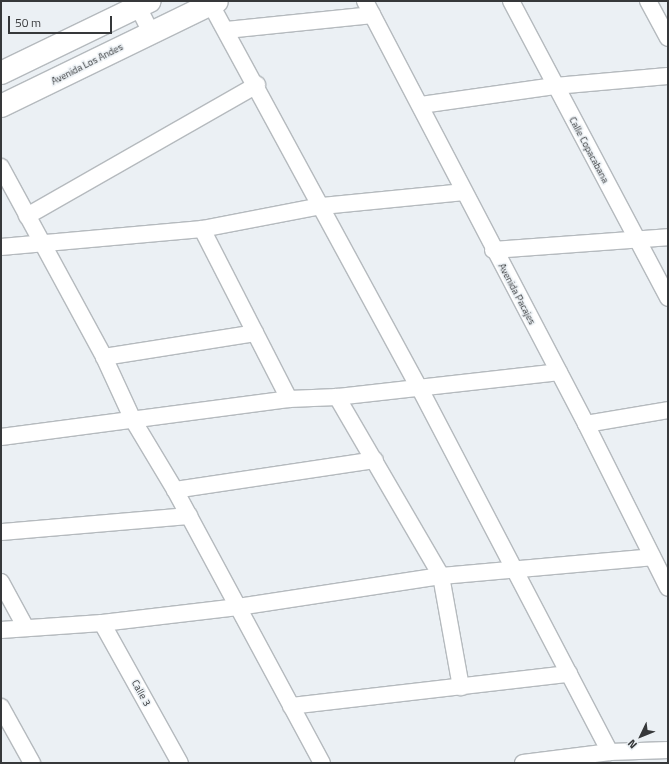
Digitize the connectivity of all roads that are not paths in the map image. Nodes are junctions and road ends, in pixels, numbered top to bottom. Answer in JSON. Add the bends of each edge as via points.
{"nodes":[{"id":1,"x":510,"y":1,"type":"edge"},
{"id":2,"x":648,"y":1,"type":"edge"},
{"id":3,"x":212,"y":2,"type":"edge"},
{"id":4,"x":141,"y":3,"type":"edge"},
{"id":5,"x":368,"y":8,"type":"edge"},
{"id":6,"x":227,"y":30,"type":"junction"},
{"id":7,"x":150,"y":31,"type":"junction"},
{"id":8,"x":668,"y":38,"type":"edge"},
{"id":9,"x":1,"y":73,"type":"edge"},
{"id":10,"x":668,"y":76,"type":"edge"},
{"id":11,"x":257,"y":85,"type":"junction"},
{"id":12,"x":555,"y":86,"type":"junction"},
{"id":13,"x":421,"y":105,"type":"junction"},
{"id":14,"x":1,"y":106,"type":"edge"},
{"id":15,"x":1,"y":167,"type":"edge"},
{"id":16,"x":464,"y":192,"type":"junction"},
{"id":17,"x":322,"y":206,"type":"junction"},
{"id":18,"x":27,"y":216,"type":"junction"},
{"id":19,"x":202,"y":229,"type":"junction"},
{"id":20,"x":668,"y":237,"type":"edge"},
{"id":21,"x":637,"y":240,"type":"junction"},
{"id":22,"x":42,"y":243,"type":"junction"},
{"id":23,"x":1,"y":247,"type":"edge"},
{"id":24,"x":493,"y":250,"type":"junction"},
{"id":25,"x":668,"y":298,"type":"edge"},
{"id":26,"x":255,"y":333,"type":"junction"},
{"id":27,"x":104,"y":357,"type":"junction"},
{"id":28,"x":559,"y":372,"type":"junction"},
{"id":29,"x":419,"y":387,"type":"junction"},
{"id":30,"x":337,"y":397,"type":"junction"},
{"id":31,"x":289,"y":399,"type":"junction"},
{"id":32,"x":668,"y":410,"type":"edge"},
{"id":33,"x":133,"y":420,"type":"junction"},
{"id":34,"x":586,"y":424,"type":"junction"},
{"id":35,"x":2,"y":435,"type":"edge"},
{"id":36,"x":375,"y":460,"type":"junction"},
{"id":37,"x":175,"y":490,"type":"junction"},
{"id":38,"x":189,"y":516,"type":"junction"},
{"id":39,"x":1,"y":532,"type":"edge"},
{"id":40,"x":652,"y":557,"type":"junction"},
{"id":41,"x":515,"y":569,"type":"junction"},
{"id":42,"x":441,"y":576,"type":"junction"},
{"id":43,"x":1,"y":582,"type":"edge"},
{"id":44,"x":668,"y":588,"type":"edge"},
{"id":45,"x":238,"y":607,"type":"junction"},
{"id":46,"x":102,"y":623,"type":"junction"},
{"id":47,"x":26,"y":628,"type":"junction"},
{"id":48,"x":1,"y":630,"type":"edge"},
{"id":49,"x":569,"y":674,"type":"junction"},
{"id":50,"x":461,"y":687,"type":"junction"},
{"id":51,"x":291,"y":706,"type":"junction"},
{"id":52,"x":1,"y":707,"type":"edge"},
{"id":53,"x":668,"y":750,"type":"edge"},
{"id":54,"x":610,"y":752,"type":"junction"},
{"id":55,"x":649,"y":757,"type":"edge"},
{"id":56,"x":32,"y":763,"type":"edge"},
{"id":57,"x":180,"y":763,"type":"edge"},
{"id":58,"x":322,"y":763,"type":"edge"},
{"id":59,"x":532,"y":763,"type":"edge"}],
"edges":[{"from":1,"to":12,"type":"street","name":"Calle Copacabana"},
{"from":2,"to":8,"type":"street"},
{"from":3,"to":6,"type":"street"},
{"from":3,"to":7,"type":"street","name":"Avenida Los Andes"},
{"from":4,"to":7,"type":"street"},
{"from":4,"to":9,"type":"street"},
{"from":5,"to":6,"type":"street"},
{"from":5,"to":13,"type":"street","name":"Avenida Pacajes"},
{"from":6,"to":11,"type":"street"},
{"from":7,"to":14,"type":"street","name":"Avenida Los Andes"},
{"from":10,"to":12,"type":"street"},
{"from":11,"to":17,"type":"street"},
{"from":11,"to":18,"type":"street"},
{"from":12,"to":13,"type":"street"},
{"from":12,"to":21,"type":"street","name":"Calle Copacabana"},
{"from":13,"to":16,"type":"street","name":"Avenida Pacajes"},
{"from":15,"to":18,"type":"street"},
{"from":16,"to":17,"type":"street"},
{"from":16,"to":24,"type":"street","name":"Avenida Pacajes"},
{"from":17,"to":19,"type":"street"},
{"from":17,"to":29,"type":"street"},
{"from":18,"to":22,"type":"street"},
{"from":19,"to":22,"type":"street"},
{"from":19,"to":26,"type":"street"},
{"from":20,"to":21,"type":"street"},
{"from":21,"to":24,"type":"street"},
{"from":21,"to":25,"type":"street","name":"Calle Copacabana"},
{"from":22,"to":23,"type":"street"},
{"from":22,"to":27,"type":"street"},
{"from":24,"to":28,"type":"street","name":"Avenida Pacajes"},
{"from":26,"to":27,"type":"street"},
{"from":26,"to":31,"type":"street"},
{"from":27,"to":33,"type":"street"},
{"from":28,"to":29,"type":"street"},
{"from":28,"to":34,"type":"street","name":"Avenida Pacajes"},
{"from":29,"to":30,"type":"street"},
{"from":29,"to":41,"type":"street"},
{"from":30,"to":31,"type":"street"},
{"from":30,"to":36,"type":"street"},
{"from":31,"to":33,"type":"street"},
{"from":32,"to":34,"type":"street"},
{"from":33,"to":35,"type":"street"},
{"from":33,"to":37,"type":"street"},
{"from":34,"to":40,"type":"street","name":"Avenida Pacajes"},
{"from":36,"to":37,"type":"street"},
{"from":36,"to":42,"type":"street"},
{"from":37,"to":38,"type":"street"},
{"from":38,"to":39,"type":"street"},
{"from":38,"to":45,"type":"street"},
{"from":40,"to":41,"type":"street"},
{"from":40,"to":44,"type":"street","name":"Avenida Pacajes"},
{"from":41,"to":42,"type":"street"},
{"from":41,"to":49,"type":"street"},
{"from":42,"to":45,"type":"street"},
{"from":42,"to":50,"type":"street"},
{"from":43,"to":47,"type":"street"},
{"from":45,"to":46,"type":"street"},
{"from":45,"to":51,"type":"street"},
{"from":46,"to":47,"type":"street"},
{"from":46,"to":57,"type":"street","name":"Calle 3"},
{"from":47,"to":48,"type":"street"},
{"from":49,"to":50,"type":"street"},
{"from":49,"to":54,"type":"street"},
{"from":50,"to":51,"type":"street"},
{"from":51,"to":58,"type":"street"},
{"from":52,"to":56,"type":"street"},
{"from":53,"to":55,"type":"street"},
{"from":54,"to":55,"type":"street"},
{"from":54,"to":59,"type":"street"}]}
